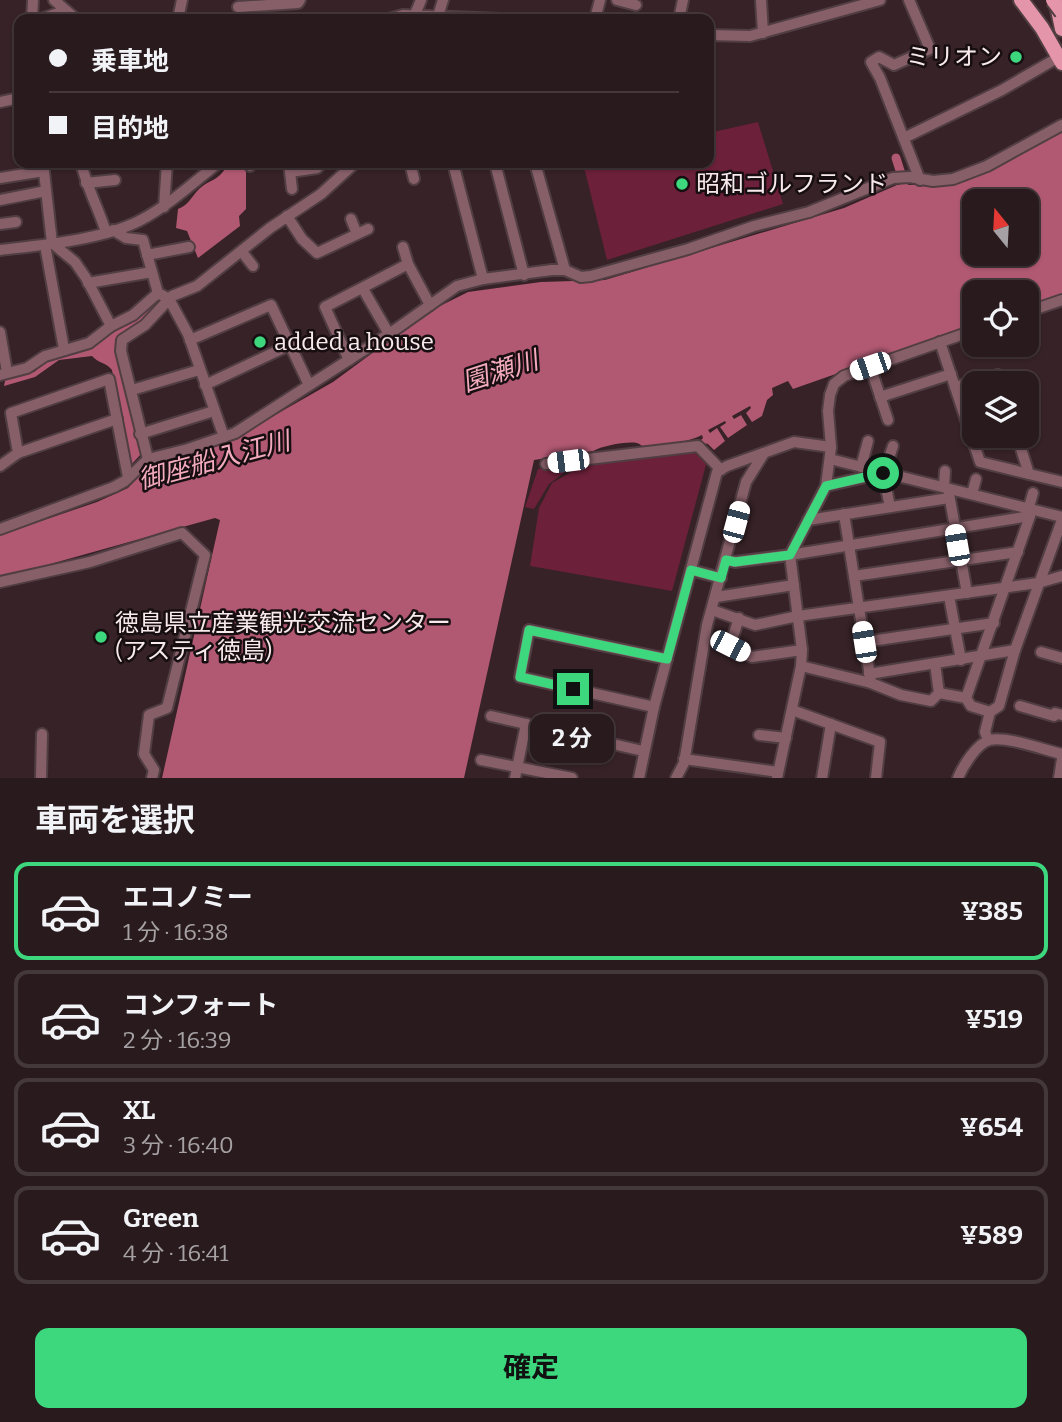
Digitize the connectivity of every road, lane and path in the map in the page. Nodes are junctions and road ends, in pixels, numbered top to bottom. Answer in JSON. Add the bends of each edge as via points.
{"nodes":[{"id":1,"x":54,"y":0,"type":"edge"},
{"id":2,"x":300,"y":0,"type":"edge"},
{"id":3,"x":617,"y":0,"type":"edge"},
{"id":4,"x":761,"y":0,"type":"edge"},
{"id":5,"x":880,"y":0,"type":"edge"},
{"id":6,"x":909,"y":0,"type":"edge"},
{"id":7,"x":1021,"y":0,"type":"edge"},
{"id":8,"x":1054,"y":0,"type":"edge"},
{"id":9,"x":238,"y":4,"type":"edge"},
{"id":10,"x":636,"y":5,"type":"dead end"},
{"id":11,"x":64,"y":11,"type":"junction"},
{"id":12,"x":1062,"y":12,"type":"edge"},
{"id":13,"x":55,"y":14,"type":"edge"},
{"id":14,"x":68,"y":14,"type":"edge"},
{"id":15,"x":1062,"y":29,"type":"edge"},
{"id":16,"x":763,"y":33,"type":"junction"},
{"id":17,"x":714,"y":36,"type":"edge"},
{"id":18,"x":1060,"y":60,"type":"edge"},
{"id":19,"x":1062,"y":125,"type":"edge"},
{"id":20,"x":904,"y":138,"type":"junction"},
{"id":21,"x":40,"y":168,"type":"edge"},
{"id":22,"x":44,"y":168,"type":"edge"},
{"id":23,"x":82,"y":168,"type":"edge"},
{"id":24,"x":167,"y":168,"type":"edge"},
{"id":25,"x":212,"y":168,"type":"edge"},
{"id":26,"x":289,"y":168,"type":"edge"},
{"id":27,"x":350,"y":168,"type":"edge"},
{"id":28,"x":411,"y":168,"type":"edge"},
{"id":29,"x":454,"y":168,"type":"edge"},
{"id":30,"x":496,"y":168,"type":"edge"},
{"id":31,"x":536,"y":168,"type":"edge"},
{"id":32,"x":0,"y":178,"type":"edge"},
{"id":33,"x":915,"y":178,"type":"junction"},
{"id":34,"x":414,"y":179,"type":"dead end"},
{"id":35,"x":115,"y":180,"type":"dead end"},
{"id":36,"x":86,"y":183,"type":"junction"},
{"id":37,"x":292,"y":189,"type":"dead end"},
{"id":38,"x":46,"y":191,"type":"junction"},
{"id":39,"x":0,"y":200,"type":"edge"},
{"id":40,"x":164,"y":206,"type":"junction"},
{"id":41,"x":287,"y":216,"type":"junction"},
{"id":42,"x":351,"y":219,"type":"dead end"},
{"id":43,"x":16,"y":222,"type":"dead end"},
{"id":44,"x":0,"y":224,"type":"edge"},
{"id":45,"x":109,"y":231,"type":"junction"},
{"id":46,"x":49,"y":244,"type":"junction"},
{"id":47,"x":189,"y":247,"type":"dead end"},
{"id":48,"x":403,"y":247,"type":"dead end"},
{"id":49,"x":0,"y":250,"type":"edge"},
{"id":50,"x":242,"y":251,"type":"junction"},
{"id":51,"x":147,"y":255,"type":"junction"},
{"id":52,"x":408,"y":264,"type":"junction"},
{"id":53,"x":253,"y":266,"type":"dead end"},
{"id":54,"x":565,"y":270,"type":"junction"},
{"id":55,"x":152,"y":272,"type":"junction"},
{"id":56,"x":524,"y":275,"type":"junction"},
{"id":57,"x":482,"y":279,"type":"junction"},
{"id":58,"x":88,"y":283,"type":"junction"},
{"id":59,"x":363,"y":289,"type":"junction"},
{"id":60,"x":158,"y":293,"type":"junction"},
{"id":61,"x":169,"y":299,"type":"junction"},
{"id":62,"x":1062,"y":300,"type":"edge"},
{"id":63,"x":430,"y":305,"type":"junction"},
{"id":64,"x":1039,"y":308,"type":"edge"},
{"id":65,"x":111,"y":326,"type":"junction"},
{"id":66,"x":0,"y":332,"type":"edge"},
{"id":67,"x":389,"y":334,"type":"junction"},
{"id":68,"x":962,"y":334,"type":"edge"},
{"id":69,"x":190,"y":340,"type":"junction"},
{"id":70,"x":940,"y":342,"type":"junction"},
{"id":71,"x":290,"y":345,"type":"junction"},
{"id":72,"x":64,"y":349,"type":"junction"},
{"id":73,"x":349,"y":360,"type":"junction"},
{"id":74,"x":870,"y":366,"type":"junction"},
{"id":75,"x":200,"y":369,"type":"junction"},
{"id":76,"x":4,"y":374,"type":"edge"},
{"id":77,"x":951,"y":374,"type":"junction"},
{"id":78,"x":205,"y":385,"type":"junction"},
{"id":79,"x":962,"y":385,"type":"edge"},
{"id":80,"x":309,"y":386,"type":"junction"},
{"id":81,"x":955,"y":387,"type":"junction"},
{"id":82,"x":132,"y":390,"type":"junction"},
{"id":83,"x":880,"y":397,"type":"junction"},
{"id":84,"x":962,"y":402,"type":"edge"},
{"id":85,"x":214,"y":411,"type":"junction"},
{"id":86,"x":117,"y":419,"type":"junction"},
{"id":87,"x":888,"y":420,"type":"dead end"},
{"id":88,"x":140,"y":434,"type":"junction"},
{"id":89,"x":224,"y":437,"type":"junction"},
{"id":90,"x":867,"y":441,"type":"dead end"},
{"id":91,"x":893,"y":446,"type":"dead end"},
{"id":92,"x":977,"y":448,"type":"edge"},
{"id":93,"x":1021,"y":448,"type":"edge"},
{"id":94,"x":18,"y":453,"type":"junction"},
{"id":95,"x":765,"y":453,"type":"junction"},
{"id":96,"x":831,"y":453,"type":"junction"},
{"id":97,"x":147,"y":459,"type":"junction"},
{"id":98,"x":546,"y":464,"type":"dead end"},
{"id":99,"x":0,"y":466,"type":"edge"},
{"id":100,"x":861,"y":467,"type":"junction"},
{"id":101,"x":721,"y":470,"type":"junction"},
{"id":102,"x":945,"y":471,"type":"dead end"},
{"id":103,"x":884,"y":473,"type":"junction"},
{"id":104,"x":1029,"y":474,"type":"junction"},
{"id":105,"x":130,"y":476,"type":"junction"},
{"id":106,"x":976,"y":479,"type":"dead end"},
{"id":107,"x":1062,"y":482,"type":"edge"},
{"id":108,"x":826,"y":486,"type":"junction"},
{"id":109,"x":947,"y":491,"type":"junction"},
{"id":110,"x":972,"y":494,"type":"junction"},
{"id":111,"x":1033,"y":494,"type":"dead end"},
{"id":112,"x":890,"y":507,"type":"junction"},
{"id":113,"x":1030,"y":510,"type":"junction"},
{"id":114,"x":844,"y":514,"type":"junction"},
{"id":115,"x":1062,"y":518,"type":"edge"},
{"id":116,"x":808,"y":520,"type":"junction"},
{"id":117,"x":0,"y":529,"type":"edge"},
{"id":118,"x":955,"y":530,"type":"junction"},
{"id":119,"x":849,"y":546,"type":"junction"},
{"id":120,"x":1018,"y":552,"type":"junction"},
{"id":121,"x":790,"y":555,"type":"junction"},
{"id":122,"x":726,"y":560,"type":"junction"},
{"id":123,"x":960,"y":561,"type":"junction"},
{"id":124,"x":691,"y":570,"type":"junction"},
{"id":125,"x":854,"y":576,"type":"junction"},
{"id":126,"x":1062,"y":576,"type":"edge"},
{"id":127,"x":721,"y":578,"type":"junction"},
{"id":128,"x":0,"y":582,"type":"edge"},
{"id":129,"x":1038,"y":583,"type":"junction"},
{"id":130,"x":794,"y":585,"type":"junction"},
{"id":131,"x":1006,"y":587,"type":"junction"},
{"id":132,"x":967,"y":593,"type":"junction"},
{"id":133,"x":949,"y":596,"type":"junction"},
{"id":134,"x":716,"y":597,"type":"junction"},
{"id":135,"x":859,"y":608,"type":"junction"},
{"id":136,"x":712,"y":610,"type":"junction"},
{"id":137,"x":798,"y":616,"type":"junction"},
{"id":138,"x":739,"y":618,"type":"junction"},
{"id":139,"x":994,"y":623,"type":"junction"},
{"id":140,"x":955,"y":629,"type":"junction"},
{"id":141,"x":864,"y":642,"type":"junction"},
{"id":142,"x":802,"y":650,"type":"junction"},
{"id":143,"x":1015,"y":650,"type":"junction"},
{"id":144,"x":1041,"y":652,"type":"dead end"},
{"id":145,"x":982,"y":657,"type":"junction"},
{"id":146,"x":1062,"y":658,"type":"edge"},
{"id":147,"x":667,"y":659,"type":"junction"},
{"id":148,"x":961,"y":660,"type":"junction"},
{"id":149,"x":935,"y":664,"type":"junction"},
{"id":150,"x":801,"y":666,"type":"junction"},
{"id":151,"x":870,"y":678,"type":"junction"},
{"id":152,"x":939,"y":693,"type":"junction"},
{"id":153,"x":966,"y":698,"type":"junction"},
{"id":154,"x":1020,"y":706,"type":"dead end"},
{"id":155,"x":654,"y":707,"type":"junction"},
{"id":156,"x":792,"y":710,"type":"junction"},
{"id":157,"x":990,"y":712,"type":"junction"},
{"id":158,"x":1062,"y":715,"type":"edge"},
{"id":159,"x":491,"y":716,"type":"dead end"},
{"id":160,"x":526,"y":724,"type":"junction"},
{"id":161,"x":831,"y":724,"type":"junction"},
{"id":162,"x":42,"y":734,"type":"dead end"},
{"id":163,"x":759,"y":735,"type":"dead end"},
{"id":164,"x":786,"y":738,"type":"junction"},
{"id":165,"x":988,"y":740,"type":"junction"},
{"id":166,"x":643,"y":751,"type":"junction"},
{"id":167,"x":1062,"y":757,"type":"edge"},
{"id":168,"x":684,"y":759,"type":"junction"},
{"id":169,"x":481,"y":760,"type":"dead end"},
{"id":170,"x":516,"y":772,"type":"edge"},
{"id":171,"x":740,"y":772,"type":"edge"},
{"id":172,"x":777,"y":775,"type":"edge"},
{"id":173,"x":553,"y":776,"type":"edge"},
{"id":174,"x":41,"y":778,"type":"edge"},
{"id":175,"x":152,"y":778,"type":"edge"},
{"id":176,"x":572,"y":778,"type":"edge"},
{"id":177,"x":639,"y":778,"type":"edge"},
{"id":178,"x":676,"y":778,"type":"edge"},
{"id":179,"x":822,"y":778,"type":"edge"},
{"id":180,"x":876,"y":778,"type":"edge"},
{"id":181,"x":958,"y":778,"type":"edge"},
{"id":182,"x":1059,"y":778,"type":"edge"}],
"edges":[{"from":1,"to":11,"type":"street"},
{"from":2,"to":9,"type":"street","via":[[298,4]]},
{"from":3,"to":10,"type":"street"},
{"from":4,"to":16,"type":"street"},
{"from":5,"to":16,"type":"street"},
{"from":6,"to":20,"type":"street","via":[[930,50],[894,65],[879,57],[871,62]]},
{"from":7,"to":18,"type":"main road"},
{"from":8,"to":12,"type":"main road","bridge":true},
{"from":8,"to":15,"type":"main road"},
{"from":11,"to":13,"type":"street"},
{"from":11,"to":14,"type":"street"},
{"from":16,"to":17,"type":"street"},
{"from":18,"to":20,"type":"street"},
{"from":19,"to":33,"type":"street","via":[[971,173],[953,179]]},
{"from":20,"to":33,"type":"street"},
{"from":21,"to":32,"type":"street"},
{"from":22,"to":38,"type":"street"},
{"from":23,"to":36,"type":"street"},
{"from":24,"to":40,"type":"street"},
{"from":25,"to":40,"type":"street"},
{"from":26,"to":37,"type":"street"},
{"from":27,"to":41,"type":"street"},
{"from":28,"to":34,"type":"street"},
{"from":29,"to":57,"type":"street"},
{"from":30,"to":56,"type":"street"},
{"from":31,"to":54,"type":"street"},
{"from":33,"to":54,"type":"street","via":[[893,178],[808,212],[591,276]]},
{"from":35,"to":36,"type":"street"},
{"from":36,"to":45,"type":"street"},
{"from":38,"to":39,"type":"street"},
{"from":38,"to":46,"type":"street"},
{"from":40,"to":45,"type":"street"},
{"from":41,"to":42,"type":"street","via":[[317,253],[363,232]]},
{"from":41,"to":50,"type":"street"},
{"from":43,"to":44,"type":"street"},
{"from":45,"to":46,"type":"street"},
{"from":45,"to":51,"type":"street","via":[[143,240]]},
{"from":46,"to":49,"type":"street"},
{"from":46,"to":58,"type":"street","via":[[75,262]]},
{"from":46,"to":72,"type":"street"},
{"from":47,"to":51,"type":"street"},
{"from":48,"to":52,"type":"street"},
{"from":50,"to":53,"type":"street"},
{"from":50,"to":61,"type":"street","via":[[197,286]]},
{"from":51,"to":55,"type":"street"},
{"from":52,"to":59,"type":"street"},
{"from":52,"to":63,"type":"street"},
{"from":54,"to":56,"type":"street"},
{"from":55,"to":58,"type":"street"},
{"from":55,"to":60,"type":"street"},
{"from":56,"to":57,"type":"street"},
{"from":57,"to":63,"type":"street","via":[[457,286]]},
{"from":58,"to":65,"type":"street"},
{"from":59,"to":67,"type":"street"},
{"from":59,"to":73,"type":"street","via":[[325,307]]},
{"from":60,"to":61,"type":"street"},
{"from":60,"to":65,"type":"street","via":[[133,315]]},
{"from":61,"to":69,"type":"street"},
{"from":61,"to":82,"type":"street","via":[[121,342]]},
{"from":62,"to":64,"type":"street"},
{"from":63,"to":67,"type":"street"},
{"from":65,"to":72,"type":"street","via":[[89,343]]},
{"from":66,"to":76,"type":"street"},
{"from":67,"to":73,"type":"street"},
{"from":68,"to":70,"type":"street"},
{"from":69,"to":71,"type":"street","via":[[271,305]]},
{"from":69,"to":75,"type":"street"},
{"from":70,"to":74,"type":"street"},
{"from":70,"to":77,"type":"street"},
{"from":71,"to":78,"type":"street"},
{"from":71,"to":80,"type":"street"},
{"from":72,"to":76,"type":"street"},
{"from":73,"to":80,"type":"street"},
{"from":74,"to":83,"type":"street"},
{"from":74,"to":96,"type":"street","via":[[834,384],[828,411]]},
{"from":75,"to":78,"type":"street"},
{"from":75,"to":82,"type":"street"},
{"from":77,"to":81,"type":"street"},
{"from":77,"to":83,"type":"street"},
{"from":78,"to":85,"type":"street"},
{"from":79,"to":81,"type":"street"},
{"from":80,"to":89,"type":"street"},
{"from":81,"to":84,"type":"street"},
{"from":82,"to":88,"type":"street"},
{"from":83,"to":87,"type":"street"},
{"from":85,"to":88,"type":"street"},
{"from":85,"to":89,"type":"street"},
{"from":86,"to":94,"type":"street"},
{"from":86,"to":94,"type":"street","via":[[109,379],[11,413]]},
{"from":86,"to":105,"type":"street"},
{"from":88,"to":97,"type":"street"},
{"from":89,"to":97,"type":"street"},
{"from":90,"to":100,"type":"street"},
{"from":91,"to":103,"type":"street"},
{"from":92,"to":104,"type":"street","via":[[980,462]]},
{"from":93,"to":104,"type":"street"},
{"from":94,"to":99,"type":"street"},
{"from":95,"to":96,"type":"street","via":[[794,442]]},
{"from":95,"to":101,"type":"street"},
{"from":95,"to":122,"type":"street","via":[[746,482]]},
{"from":96,"to":100,"type":"street"},
{"from":96,"to":108,"type":"street"},
{"from":97,"to":105,"type":"street"},
{"from":98,"to":101,"type":"street","via":[[698,446]]},
{"from":100,"to":103,"type":"street"},
{"from":101,"to":124,"type":"street"},
{"from":102,"to":109,"type":"street"},
{"from":103,"to":108,"type":"street"},
{"from":103,"to":109,"type":"street"},
{"from":103,"to":112,"type":"street"},
{"from":104,"to":107,"type":"street"},
{"from":105,"to":117,"type":"street","via":[[114,487]]},
{"from":106,"to":110,"type":"street"},
{"from":108,"to":116,"type":"street"},
{"from":109,"to":110,"type":"street"},
{"from":109,"to":112,"type":"street"},
{"from":109,"to":118,"type":"street"},
{"from":110,"to":113,"type":"street"},
{"from":111,"to":113,"type":"street"},
{"from":112,"to":114,"type":"street"},
{"from":113,"to":115,"type":"street"},
{"from":113,"to":118,"type":"street"},
{"from":113,"to":120,"type":"street"},
{"from":114,"to":116,"type":"street"},
{"from":114,"to":119,"type":"street"},
{"from":115,"to":129,"type":"street"},
{"from":116,"to":121,"type":"street"},
{"from":118,"to":119,"type":"street"},
{"from":118,"to":123,"type":"street"},
{"from":119,"to":121,"type":"street"},
{"from":119,"to":125,"type":"street"},
{"from":120,"to":123,"type":"street"},
{"from":120,"to":131,"type":"street"},
{"from":121,"to":122,"type":"street"},
{"from":121,"to":130,"type":"street"},
{"from":122,"to":127,"type":"street"},
{"from":123,"to":125,"type":"street"},
{"from":123,"to":132,"type":"street"},
{"from":124,"to":127,"type":"street"},
{"from":124,"to":147,"type":"street"},
{"from":125,"to":135,"type":"street"},
{"from":126,"to":129,"type":"street"},
{"from":127,"to":134,"type":"street"},
{"from":128,"to":175,"type":"street","via":[[90,562],[182,533],[205,555],[167,708],[149,715],[144,754]]},
{"from":129,"to":131,"type":"street"},
{"from":129,"to":143,"type":"street"},
{"from":130,"to":134,"type":"street"},
{"from":130,"to":137,"type":"street"},
{"from":131,"to":132,"type":"street"},
{"from":131,"to":139,"type":"street"},
{"from":132,"to":133,"type":"street"},
{"from":133,"to":135,"type":"street"},
{"from":133,"to":140,"type":"street"},
{"from":134,"to":136,"type":"street"},
{"from":135,"to":137,"type":"street"},
{"from":135,"to":141,"type":"street"},
{"from":136,"to":138,"type":"street"},
{"from":136,"to":168,"type":"street"},
{"from":137,"to":138,"type":"street","via":[[755,625]]},
{"from":137,"to":142,"type":"street"},
{"from":138,"to":142,"type":"street","via":[[730,646],[752,657]]},
{"from":139,"to":140,"type":"street"},
{"from":139,"to":145,"type":"street"},
{"from":140,"to":141,"type":"street"},
{"from":140,"to":148,"type":"street"},
{"from":141,"to":151,"type":"street"},
{"from":142,"to":150,"type":"street"},
{"from":143,"to":145,"type":"street"},
{"from":143,"to":157,"type":"street","via":[[999,706]]},
{"from":144,"to":146,"type":"street"},
{"from":145,"to":148,"type":"street"},
{"from":145,"to":153,"type":"street"},
{"from":147,"to":155,"type":"street"},
{"from":147,"to":155,"type":"street","via":[[529,630],[520,677]]},
{"from":148,"to":149,"type":"street"},
{"from":149,"to":151,"type":"street"},
{"from":149,"to":152,"type":"street"},
{"from":150,"to":151,"type":"street"},
{"from":150,"to":156,"type":"street"},
{"from":151,"to":152,"type":"street","via":[[901,695],[931,701]]},
{"from":152,"to":153,"type":"street"},
{"from":153,"to":157,"type":"street","via":[[971,706]]},
{"from":154,"to":158,"type":"street"},
{"from":155,"to":166,"type":"street"},
{"from":156,"to":161,"type":"street"},
{"from":156,"to":164,"type":"street"},
{"from":157,"to":165,"type":"street","via":[[985,732]]},
{"from":159,"to":160,"type":"street"},
{"from":160,"to":166,"type":"street"},
{"from":160,"to":170,"type":"street"},
{"from":161,"to":179,"type":"street"},
{"from":161,"to":180,"type":"street","via":[[880,742]]},
{"from":162,"to":174,"type":"street"},
{"from":163,"to":164,"type":"street"},
{"from":164,"to":172,"type":"street"},
{"from":165,"to":167,"type":"street"},
{"from":165,"to":181,"type":"street"},
{"from":166,"to":177,"type":"street"},
{"from":167,"to":182,"type":"street"},
{"from":168,"to":171,"type":"street"},
{"from":168,"to":178,"type":"street"},
{"from":169,"to":170,"type":"street"},
{"from":170,"to":173,"type":"street"},
{"from":171,"to":172,"type":"street"},
{"from":173,"to":176,"type":"street"}]}
